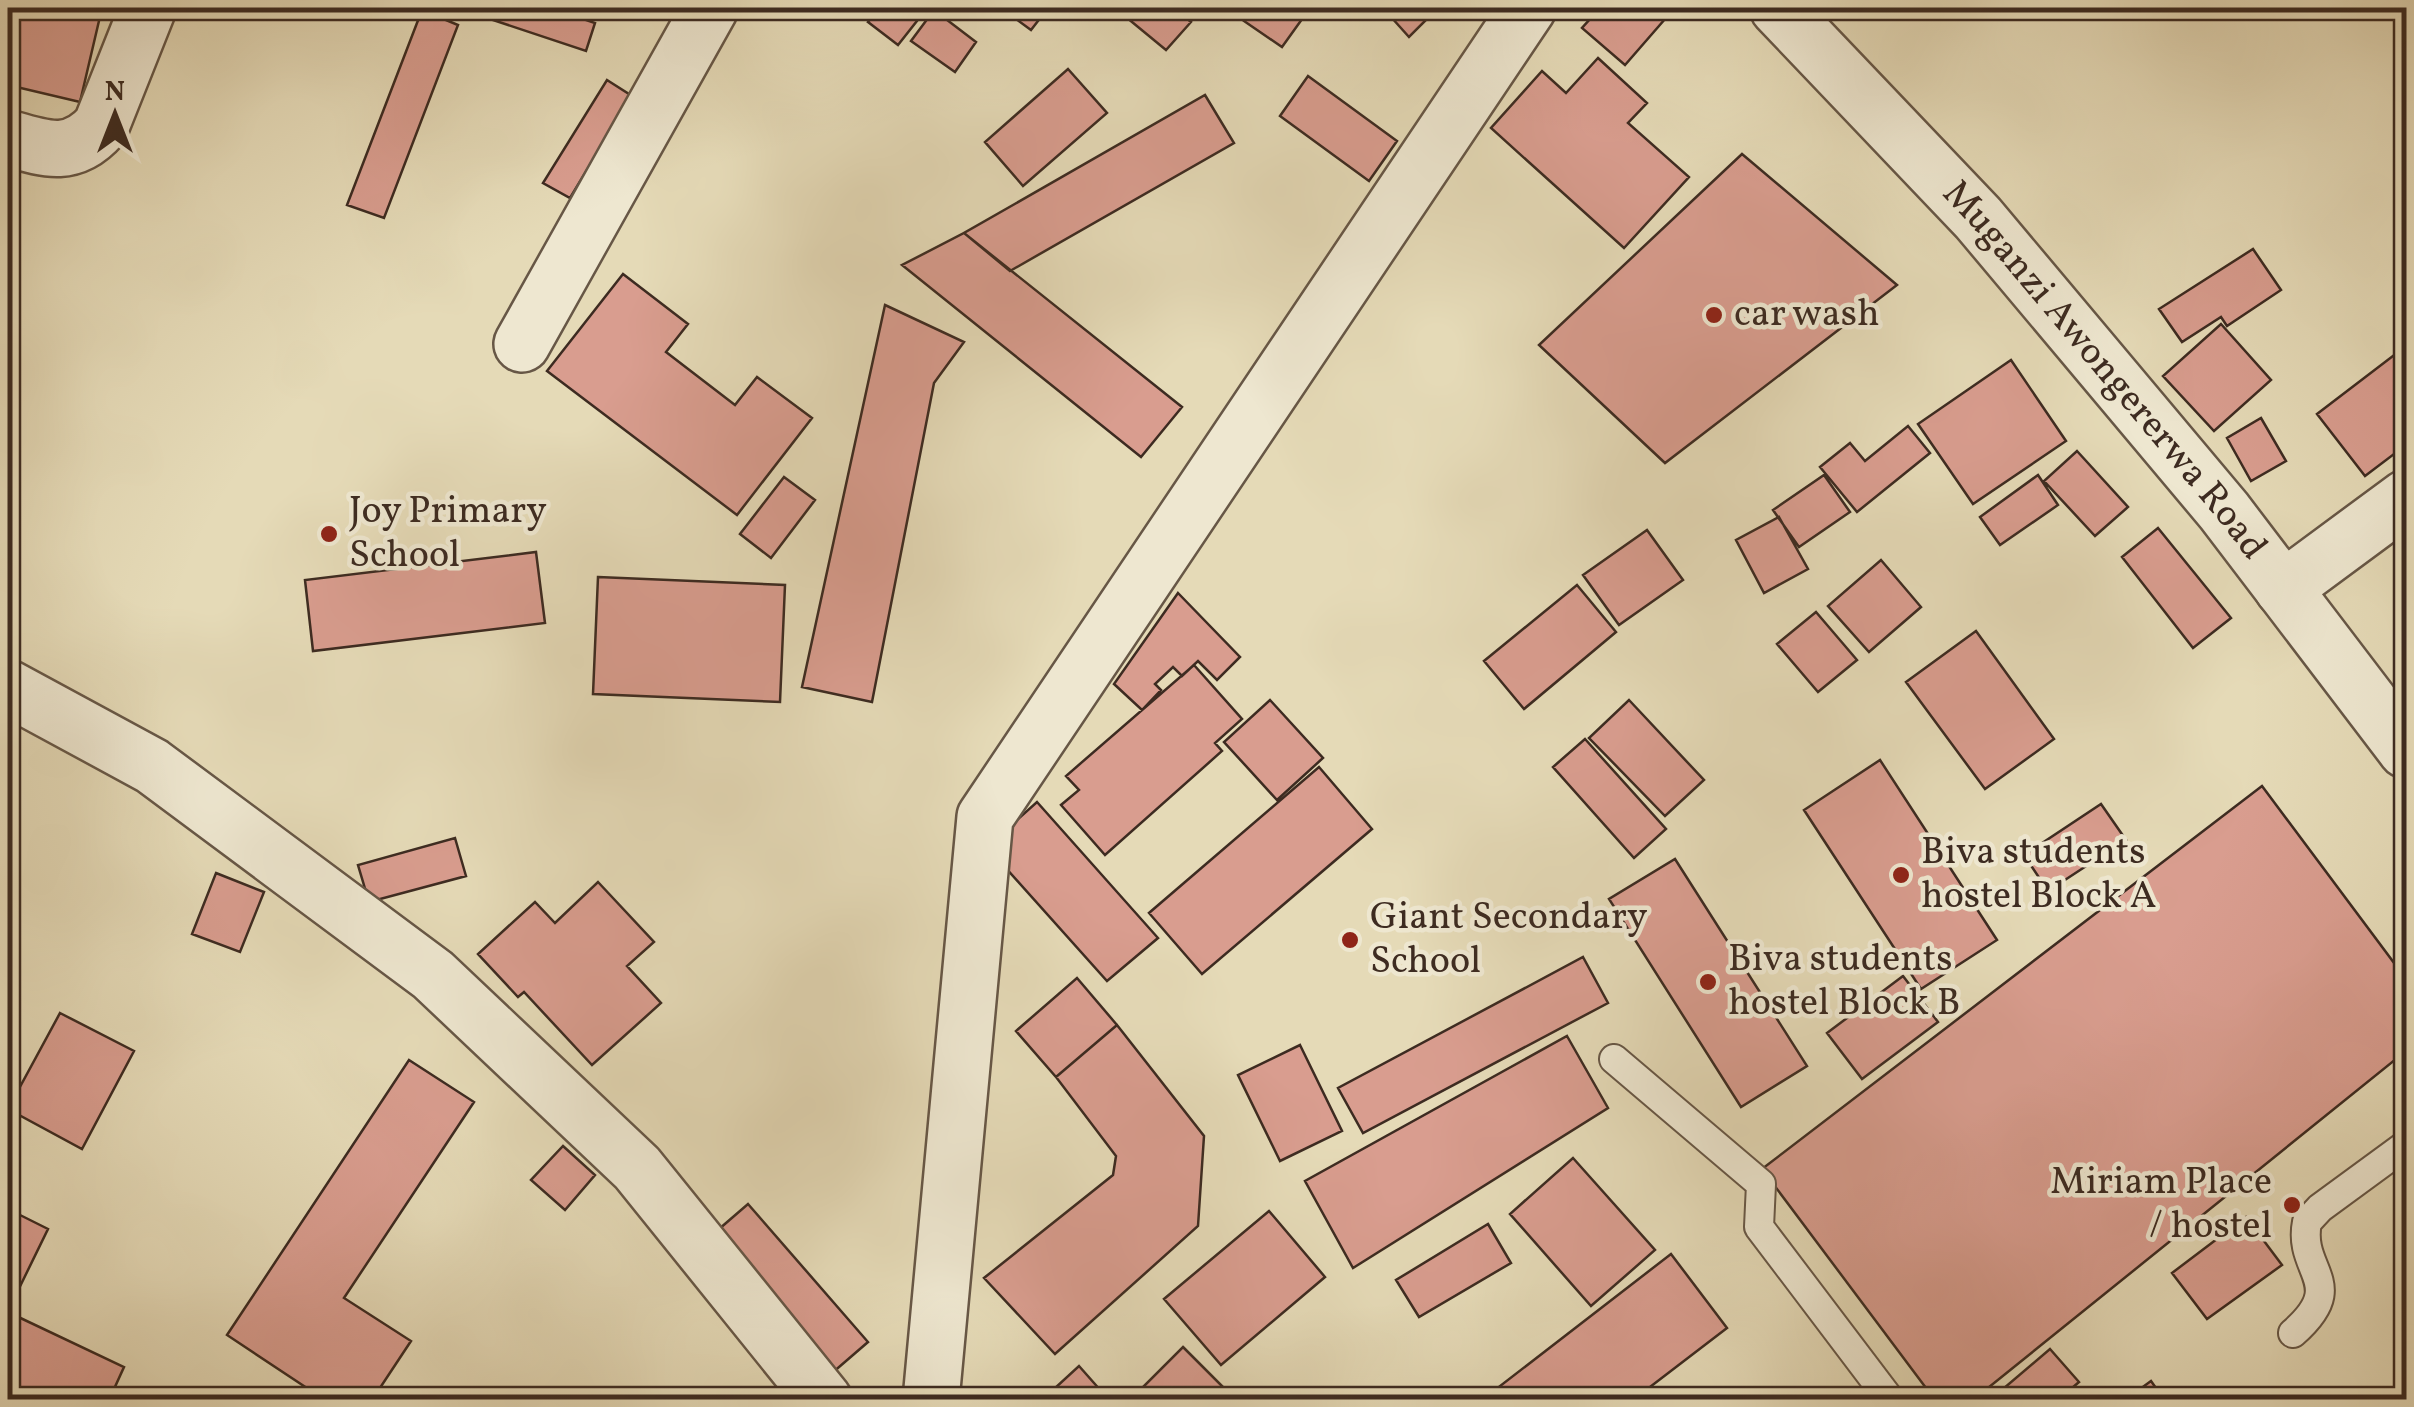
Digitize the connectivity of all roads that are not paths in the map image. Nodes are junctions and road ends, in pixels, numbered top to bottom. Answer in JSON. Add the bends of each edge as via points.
{"nodes":[{"id":1,"x":148,"y":8,"type":"edge"},
{"id":2,"x":710,"y":8,"type":"edge"},
{"id":3,"x":1528,"y":8,"type":"edge"},
{"id":4,"x":1778,"y":8,"type":"edge"},
{"id":5,"x":8,"y":138,"type":"edge"},
{"id":6,"x":522,"y":344,"type":"dead end"},
{"id":7,"x":2406,"y":498,"type":"edge"},
{"id":8,"x":2283,"y":589,"type":"junction"},
{"id":9,"x":8,"y":688,"type":"edge"},
{"id":10,"x":2406,"y":750,"type":"edge"},
{"id":11,"x":1614,"y":1058,"type":"dead end"},
{"id":12,"x":2406,"y":1145,"type":"edge"},
{"id":13,"x":2293,"y":1332,"type":"dead end"},
{"id":14,"x":824,"y":1400,"type":"edge"},
{"id":15,"x":931,"y":1400,"type":"edge"},
{"id":16,"x":1890,"y":1400,"type":"edge"}],
"edges":[{"from":1,"to":5,"type":"street","via":[[101,126],[88,141],[65,148]]},
{"from":2,"to":6,"type":"street"},
{"from":3,"to":15,"type":"street","via":[[985,817]]},
{"from":4,"to":8,"type":"street","name":"Muganzi Awongererwa Road","via":[[1978,218]]},
{"from":7,"to":8,"type":"street"},
{"from":8,"to":10,"type":"street","name":"Muganzi Awongererwa Road"},
{"from":9,"to":14,"type":"street","via":[[152,766],[433,976],[637,1168]]},
{"from":11,"to":16,"type":"lane","via":[[1761,1184],[1759,1227]]},
{"from":12,"to":13,"type":"lane","via":[[2306,1222],[2321,1289],[2318,1304]]}]}
